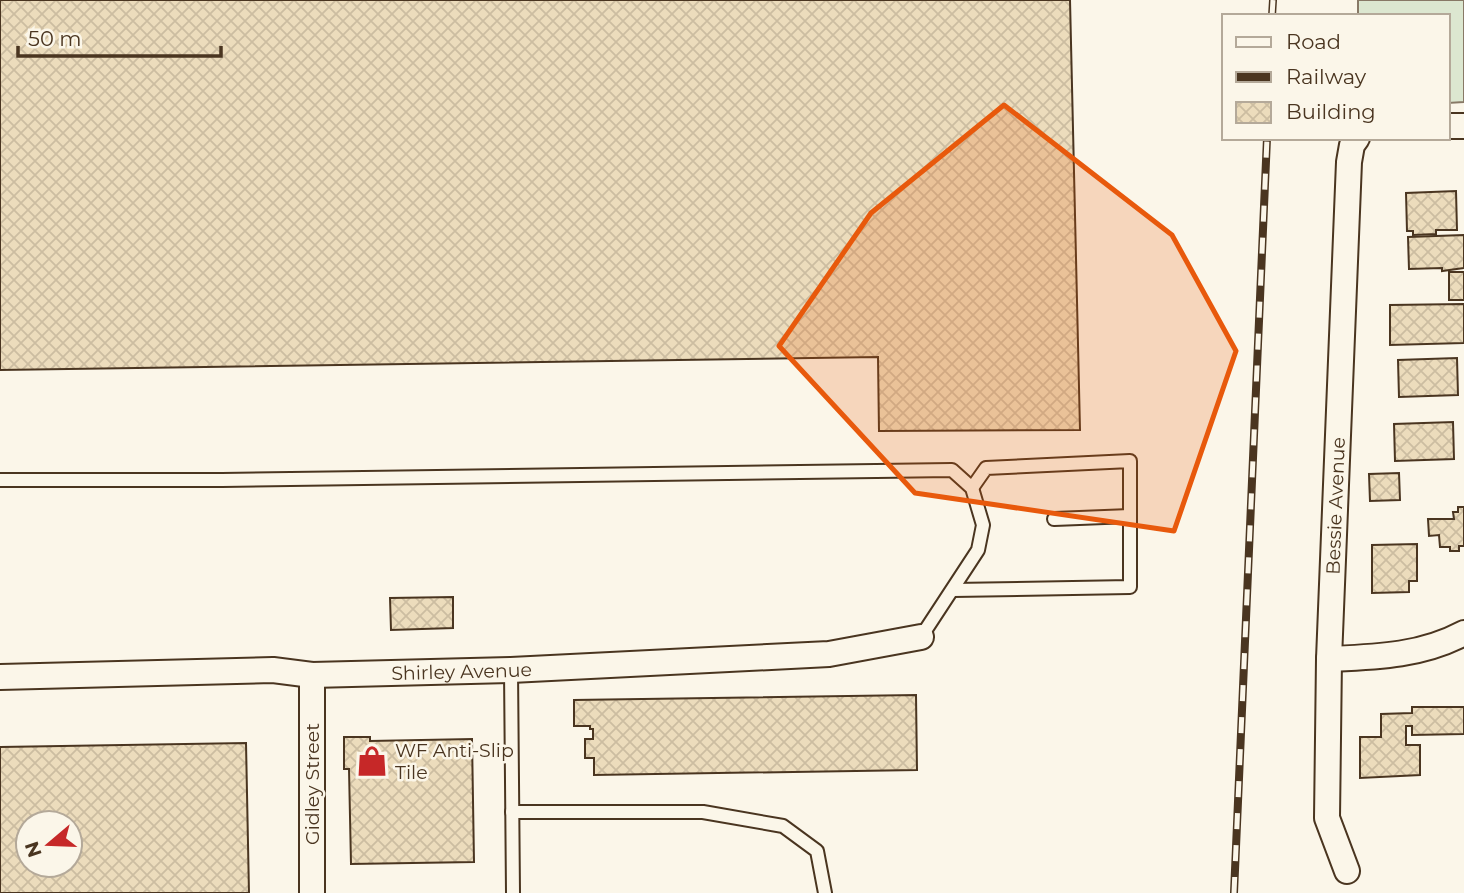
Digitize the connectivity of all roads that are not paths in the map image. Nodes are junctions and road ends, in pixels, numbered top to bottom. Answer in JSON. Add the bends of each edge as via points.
{"nodes":[{"id":1,"x":1356,"y":140,"type":"edge"},
{"id":2,"x":0,"y":480,"type":"edge"},
{"id":3,"x":972,"y":488,"type":"junction"},
{"id":4,"x":1130,"y":516,"type":"junction"},
{"id":5,"x":1054,"y":519,"type":"dead end"},
{"id":6,"x":953,"y":590,"type":"junction"},
{"id":7,"x":1464,"y":633,"type":"edge"},
{"id":8,"x":921,"y":637,"type":"joint"},
{"id":9,"x":1329,"y":659,"type":"junction"},
{"id":10,"x":510,"y":670,"type":"junction"},
{"id":11,"x":312,"y":675,"type":"junction"},
{"id":12,"x":0,"y":677,"type":"edge"},
{"id":13,"x":512,"y":812,"type":"junction"},
{"id":14,"x":1347,"y":871,"type":"dead end"},
{"id":15,"x":312,"y":893,"type":"edge"},
{"id":16,"x":513,"y":893,"type":"edge"},
{"id":17,"x":825,"y":893,"type":"edge"}],
"edges":[{"from":1,"to":9,"type":"street","name":"Bessie Avenue","via":[[1349,162]]},
{"from":2,"to":3,"type":"lane","via":[[951,470]]},
{"from":3,"to":4,"type":"lane","via":[[986,468],[1130,461]]},
{"from":3,"to":6,"type":"lane","via":[[983,525],[978,550]]},
{"from":4,"to":5,"type":"lane"},
{"from":4,"to":6,"type":"lane","via":[[1130,587]]},
{"from":6,"to":8,"type":"lane"},
{"from":7,"to":9,"type":"street","via":[[1398,656]]},
{"from":8,"to":10,"type":"street","name":"Shirley Avenue","via":[[829,654]]},
{"from":9,"to":14,"type":"street","name":"Bessie Avenue","via":[[1326,818]]},
{"from":10,"to":11,"type":"street","name":"Shirley Avenue"},
{"from":10,"to":13,"type":"lane"},
{"from":11,"to":12,"type":"street","name":"Shirley Avenue","via":[[273,670]]},
{"from":11,"to":15,"type":"street","name":"Gidley Street"},
{"from":13,"to":16,"type":"lane"},
{"from":13,"to":17,"type":"lane","via":[[703,812],[783,826],[817,850]]}]}
